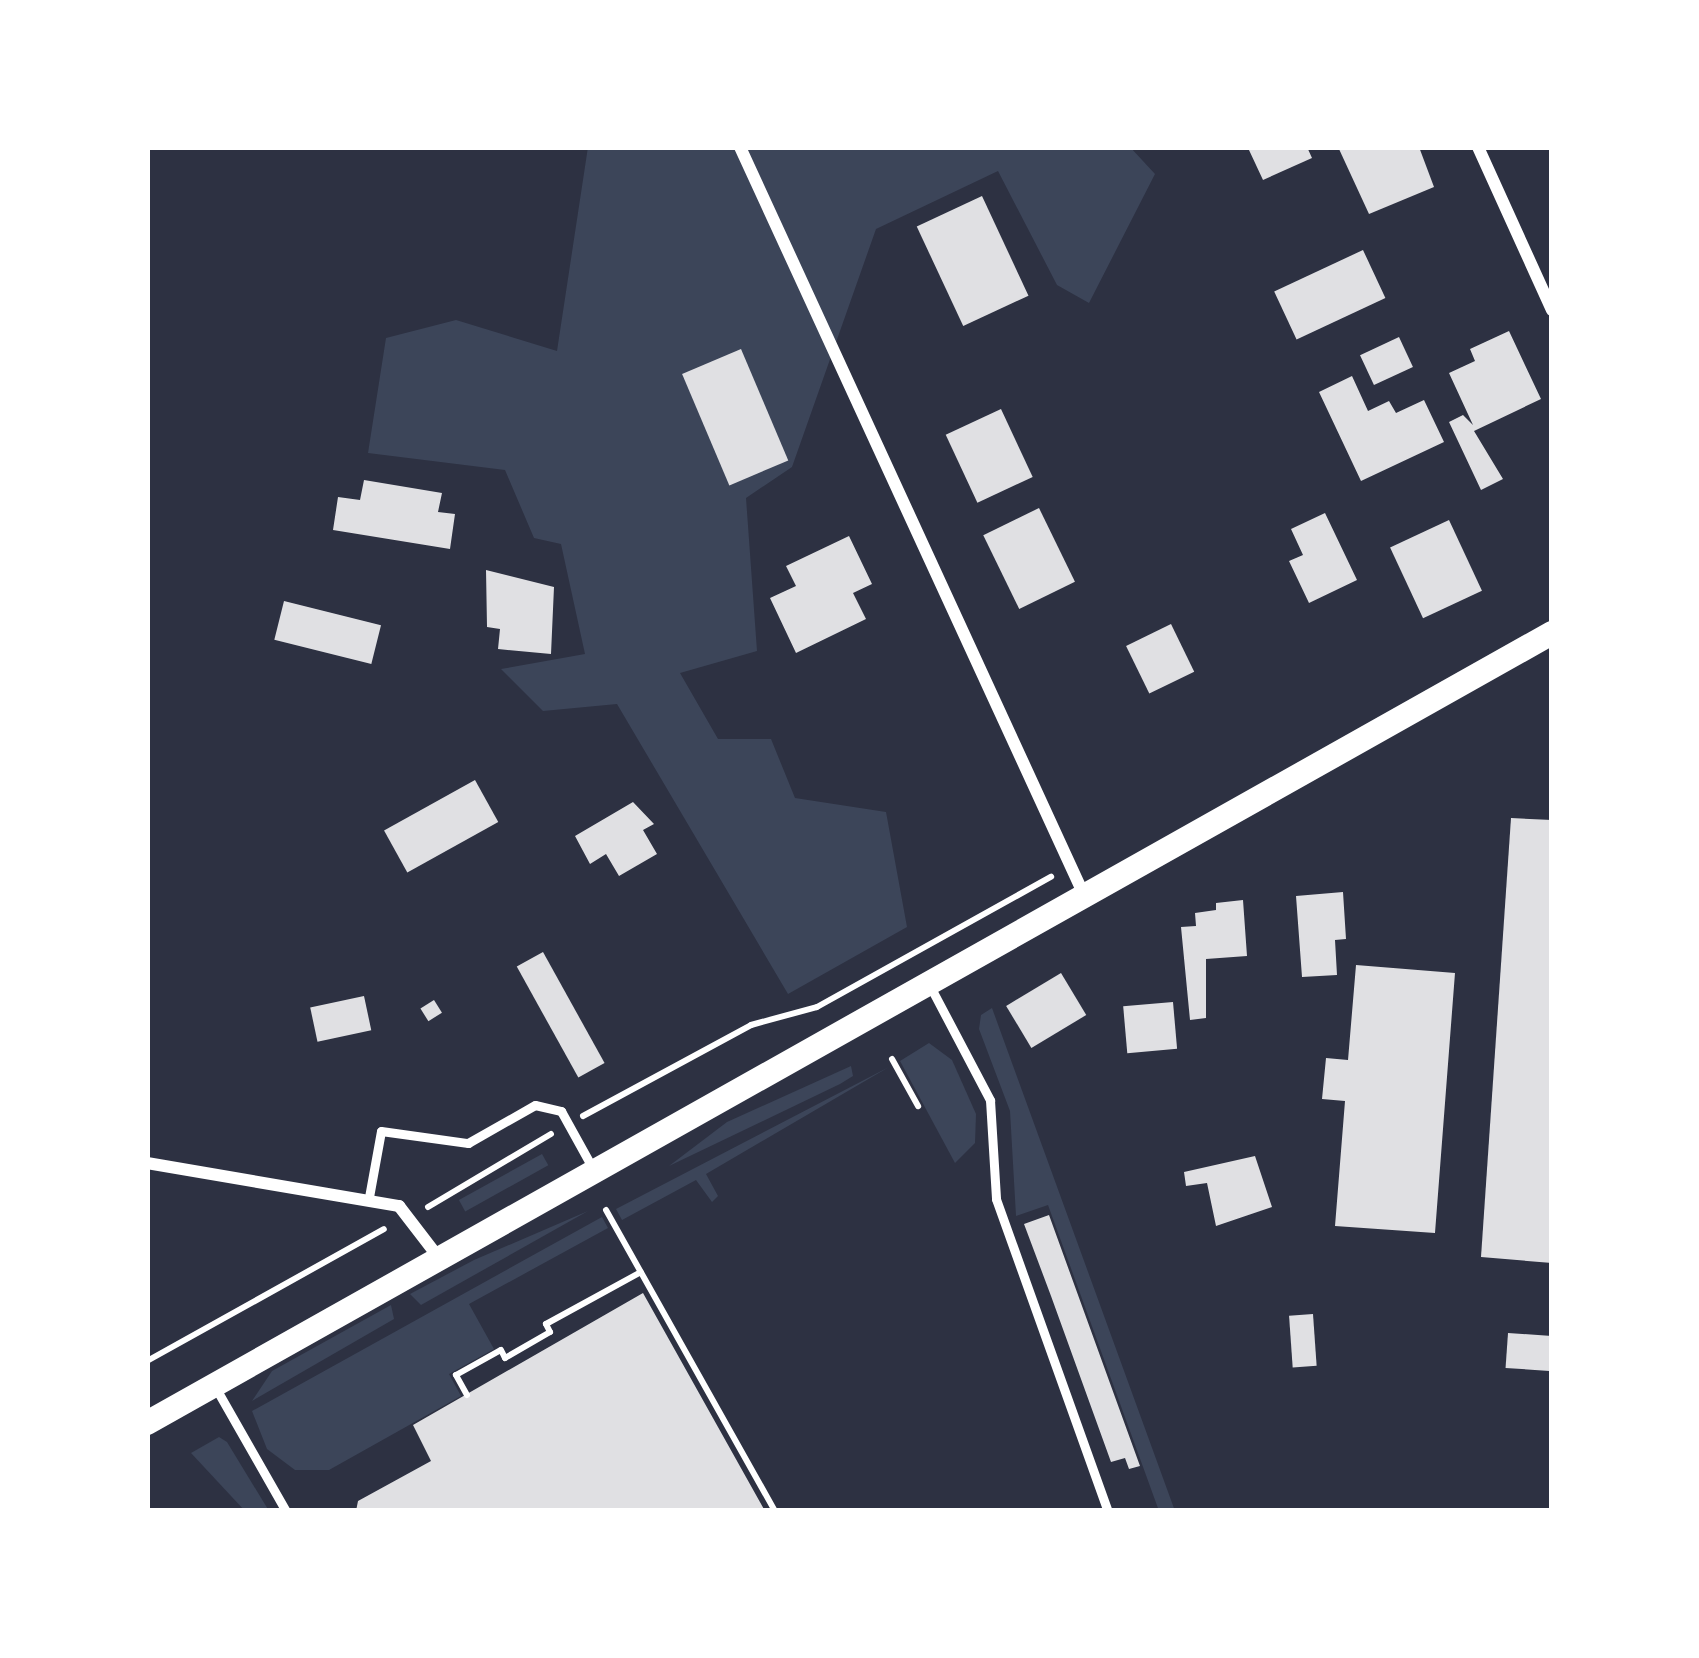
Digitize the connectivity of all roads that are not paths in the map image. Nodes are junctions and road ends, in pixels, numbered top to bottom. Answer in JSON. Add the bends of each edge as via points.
{"nodes":[{"id":1,"x":740,"y":147,"type":"edge"},
{"id":2,"x":1478,"y":147,"type":"edge"},
{"id":3,"x":1552,"y":310,"type":"edge"},
{"id":4,"x":1552,"y":633,"type":"edge"},
{"id":5,"x":1085,"y":897,"type":"junction"},
{"id":6,"x":929,"y":985,"type":"junction"},
{"id":7,"x":147,"y":1163,"type":"edge"},
{"id":8,"x":595,"y":1172,"type":"junction"},
{"id":9,"x":369,"y":1197,"type":"junction"},
{"id":10,"x":440,"y":1259,"type":"junction"},
{"id":11,"x":214,"y":1385,"type":"junction"},
{"id":12,"x":147,"y":1423,"type":"edge"},
{"id":13,"x":286,"y":1511,"type":"edge"},
{"id":14,"x":1108,"y":1511,"type":"edge"}],
"edges":[{"from":1,"to":5,"type":"street"},
{"from":2,"to":3,"type":"street"},
{"from":4,"to":5,"type":"main road"},
{"from":5,"to":6,"type":"main road"},
{"from":6,"to":8,"type":"main road"},
{"from":6,"to":14,"type":"lane","via":[[990,1100],[996,1199]]},
{"from":7,"to":9,"type":"street"},
{"from":8,"to":9,"type":"lane","via":[[561,1111],[535,1106],[468,1143],[381,1131]]},
{"from":8,"to":10,"type":"main road"},
{"from":9,"to":10,"type":"street","via":[[414,1216]]},
{"from":10,"to":11,"type":"main road"},
{"from":11,"to":12,"type":"main road"},
{"from":11,"to":13,"type":"lane"}]}
